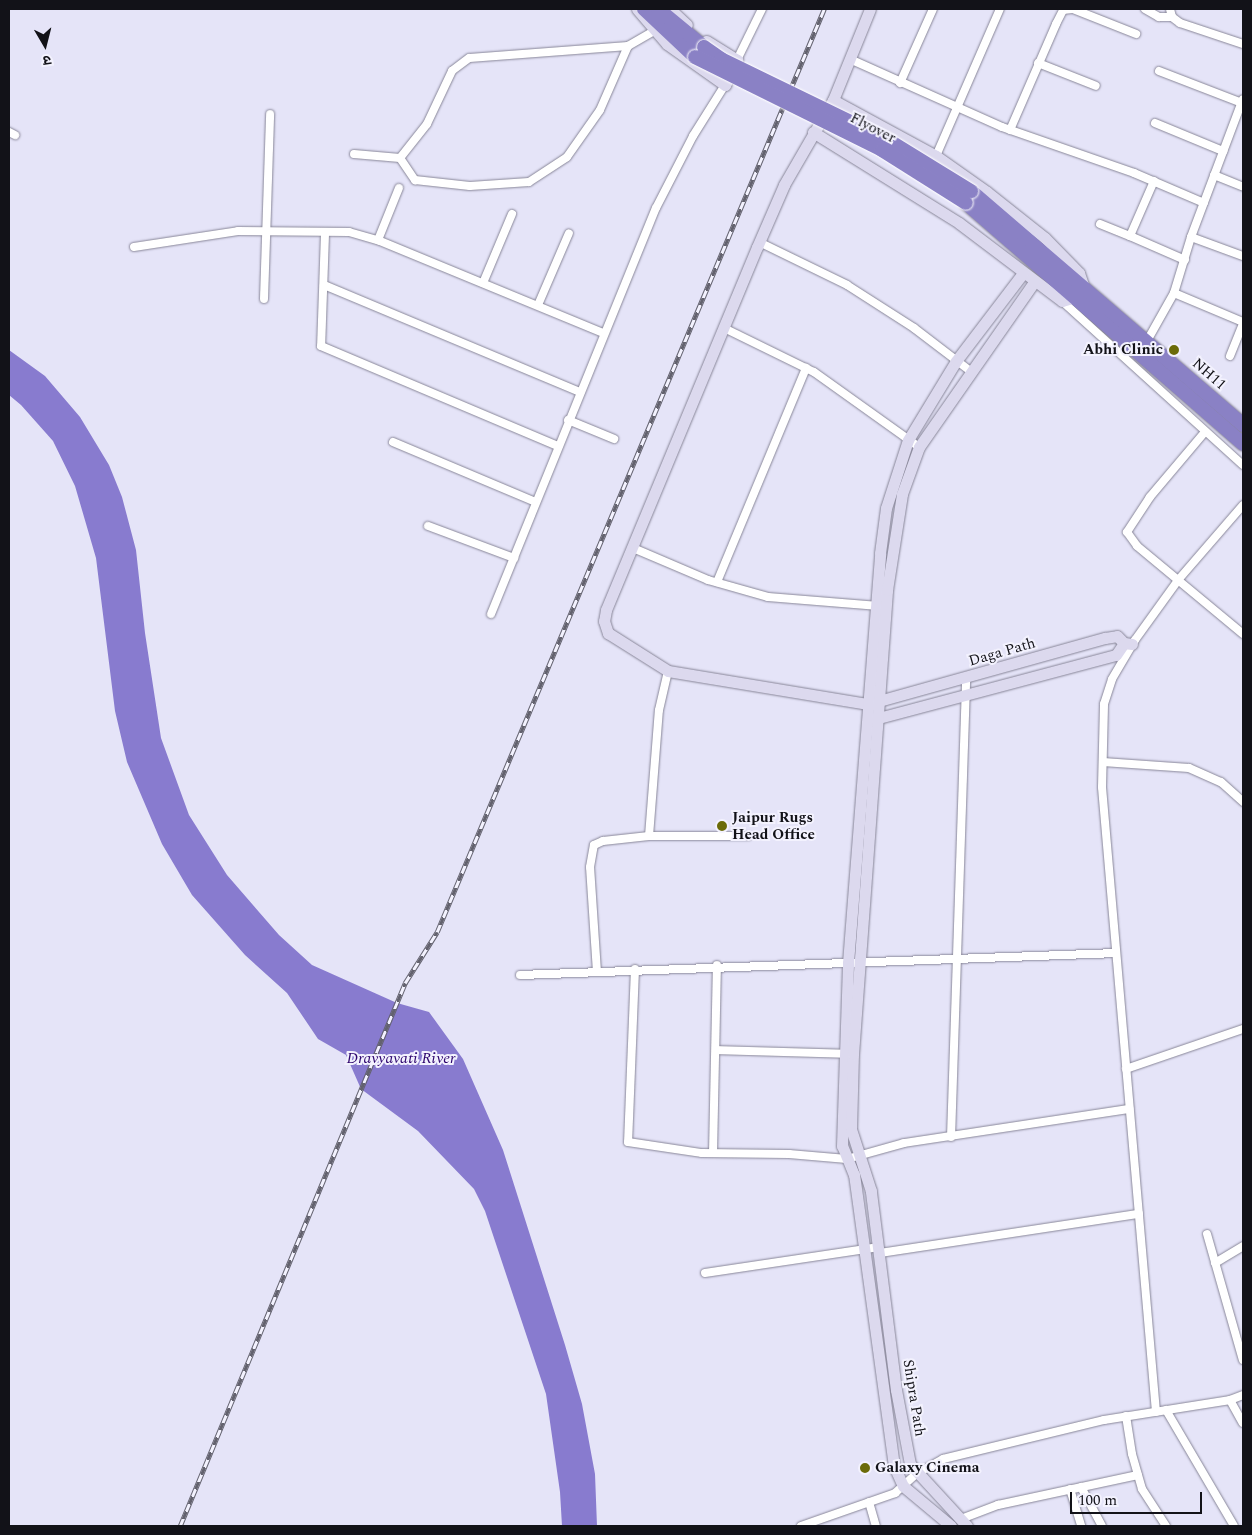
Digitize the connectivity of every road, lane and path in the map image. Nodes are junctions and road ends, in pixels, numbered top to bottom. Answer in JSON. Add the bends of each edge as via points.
{"nodes":[{"id":1,"x":637,"y":9,"type":"edge"},
{"id":2,"x":644,"y":9,"type":"edge"},
{"id":3,"x":658,"y":9,"type":"edge"},
{"id":4,"x":670,"y":9,"type":"edge"},
{"id":5,"x":752,"y":9,"type":"edge"},
{"id":6,"x":762,"y":9,"type":"edge"},
{"id":7,"x":870,"y":9,"type":"edge"},
{"id":8,"x":933,"y":9,"type":"edge"},
{"id":9,"x":1000,"y":9,"type":"edge"},
{"id":10,"x":1072,"y":9,"type":"edge"},
{"id":11,"x":1145,"y":9,"type":"edge"},
{"id":12,"x":1170,"y":9,"type":"edge"},
{"id":13,"x":758,"y":17,"type":"junction"},
{"id":14,"x":1172,"y":17,"type":"junction"},
{"id":15,"x":654,"y":31,"type":"junction"},
{"id":16,"x":1136,"y":34,"type":"dead end"},
{"id":17,"x":710,"y":44,"type":"junction"},
{"id":18,"x":1243,"y":44,"type":"edge"},
{"id":19,"x":628,"y":46,"type":"junction"},
{"id":20,"x":737,"y":60,"type":"junction"},
{"id":21,"x":852,"y":60,"type":"junction"},
{"id":22,"x":1038,"y":63,"type":"junction"},
{"id":23,"x":696,"y":67,"type":"junction"},
{"id":24,"x":1159,"y":71,"type":"dead end"},
{"id":25,"x":900,"y":83,"type":"junction"},
{"id":26,"x":725,"y":85,"type":"junction"},
{"id":27,"x":1096,"y":86,"type":"dead end"},
{"id":28,"x":833,"y":100,"type":"junction"},
{"id":29,"x":1242,"y":101,"type":"edge"},
{"id":30,"x":958,"y":109,"type":"junction"},
{"id":31,"x":270,"y":114,"type":"dead end"},
{"id":32,"x":1155,"y":123,"type":"dead end"},
{"id":33,"x":1010,"y":130,"type":"junction"},
{"id":34,"x":813,"y":132,"type":"junction"},
{"id":35,"x":1223,"y":151,"type":"junction"},
{"id":36,"x":354,"y":154,"type":"dead end"},
{"id":37,"x":936,"y":156,"type":"junction"},
{"id":38,"x":400,"y":158,"type":"junction"},
{"id":39,"x":1214,"y":175,"type":"junction"},
{"id":40,"x":1154,"y":182,"type":"junction"},
{"id":41,"x":1243,"y":187,"type":"edge"},
{"id":42,"x":399,"y":188,"type":"dead end"},
{"id":43,"x":969,"y":197,"type":"junction"},
{"id":44,"x":1204,"y":203,"type":"junction"},
{"id":45,"x":512,"y":214,"type":"dead end"},
{"id":46,"x":1100,"y":224,"type":"dead end"},
{"id":47,"x":266,"y":232,"type":"junction"},
{"id":48,"x":569,"y":233,"type":"dead end"},
{"id":49,"x":325,"y":234,"type":"junction"},
{"id":50,"x":1130,"y":236,"type":"junction"},
{"id":51,"x":1191,"y":238,"type":"junction"},
{"id":52,"x":378,"y":240,"type":"junction"},
{"id":53,"x":759,"y":242,"type":"junction"},
{"id":54,"x":134,"y":247,"type":"dead end"},
{"id":55,"x":1243,"y":256,"type":"edge"},
{"id":56,"x":1185,"y":260,"type":"junction"},
{"id":57,"x":1023,"y":273,"type":"junction"},
{"id":58,"x":1034,"y":282,"type":"junction"},
{"id":59,"x":483,"y":283,"type":"junction"},
{"id":60,"x":324,"y":284,"type":"junction"},
{"id":61,"x":1174,"y":294,"type":"junction"},
{"id":62,"x":1074,"y":296,"type":"junction"},
{"id":63,"x":264,"y":299,"type":"dead end"},
{"id":64,"x":538,"y":305,"type":"junction"},
{"id":65,"x":1243,"y":323,"type":"edge"},
{"id":66,"x":724,"y":328,"type":"junction"},
{"id":67,"x":603,"y":333,"type":"junction"},
{"id":68,"x":1147,"y":341,"type":"junction"},
{"id":69,"x":1230,"y":356,"type":"dead end"},
{"id":70,"x":956,"y":361,"type":"junction"},
{"id":71,"x":806,"y":368,"type":"junction"},
{"id":72,"x":969,"y":370,"type":"junction"},
{"id":73,"x":580,"y":392,"type":"junction"},
{"id":74,"x":568,"y":420,"type":"junction"},
{"id":75,"x":1243,"y":424,"type":"edge"},
{"id":76,"x":1204,"y":433,"type":"junction"},
{"id":77,"x":614,"y":439,"type":"dead end"},
{"id":78,"x":908,"y":440,"type":"junction"},
{"id":79,"x":393,"y":442,"type":"dead end"},
{"id":80,"x":1243,"y":444,"type":"edge"},
{"id":81,"x":558,"y":446,"type":"junction"},
{"id":82,"x":918,"y":447,"type":"junction"},
{"id":83,"x":1243,"y":465,"type":"edge"},
{"id":84,"x":536,"y":502,"type":"junction"},
{"id":85,"x":1243,"y":505,"type":"edge"},
{"id":86,"x":428,"y":526,"type":"dead end"},
{"id":87,"x":632,"y":548,"type":"junction"},
{"id":88,"x":514,"y":558,"type":"junction"},
{"id":89,"x":1179,"y":579,"type":"junction"},
{"id":90,"x":717,"y":582,"type":"junction"},
{"id":91,"x":881,"y":606,"type":"junction"},
{"id":92,"x":491,"y":614,"type":"dead end"},
{"id":93,"x":1243,"y":634,"type":"edge"},
{"id":94,"x":1128,"y":644,"type":"junction"},
{"id":95,"x":668,"y":671,"type":"junction"},
{"id":96,"x":966,"y":678,"type":"junction"},
{"id":97,"x":966,"y":696,"type":"junction"},
{"id":98,"x":872,"y":704,"type":"junction"},
{"id":99,"x":872,"y":720,"type":"junction"},
{"id":100,"x":1103,"y":762,"type":"junction"},
{"id":101,"x":1243,"y":802,"type":"edge"},
{"id":102,"x":650,"y":836,"type":"junction"},
{"id":103,"x":748,"y":836,"type":"dead end"},
{"id":104,"x":1116,"y":953,"type":"junction"},
{"id":105,"x":959,"y":959,"type":"junction"},
{"id":106,"x":854,"y":963,"type":"junction"},
{"id":107,"x":717,"y":965,"type":"junction"},
{"id":108,"x":635,"y":969,"type":"junction"},
{"id":109,"x":597,"y":972,"type":"junction"},
{"id":110,"x":520,"y":975,"type":"dead end"},
{"id":111,"x":1243,"y":1029,"type":"edge"},
{"id":112,"x":717,"y":1050,"type":"junction"},
{"id":113,"x":848,"y":1054,"type":"junction"},
{"id":114,"x":1126,"y":1069,"type":"junction"},
{"id":115,"x":1130,"y":1109,"type":"junction"},
{"id":116,"x":951,"y":1137,"type":"junction"},
{"id":117,"x":713,"y":1153,"type":"junction"},
{"id":118,"x":853,"y":1159,"type":"junction"},
{"id":119,"x":1139,"y":1214,"type":"junction"},
{"id":120,"x":1207,"y":1234,"type":"dead end"},
{"id":121,"x":1243,"y":1246,"type":"edge"},
{"id":122,"x":864,"y":1249,"type":"junction"},
{"id":123,"x":880,"y":1250,"type":"junction"},
{"id":124,"x":1215,"y":1263,"type":"junction"},
{"id":125,"x":705,"y":1273,"type":"dead end"},
{"id":126,"x":1243,"y":1360,"type":"edge"},
{"id":127,"x":1243,"y":1394,"type":"edge"},
{"id":128,"x":1230,"y":1400,"type":"junction"},
{"id":129,"x":1166,"y":1410,"type":"junction"},
{"id":130,"x":1156,"y":1412,"type":"junction"},
{"id":131,"x":1126,"y":1416,"type":"junction"},
{"id":132,"x":1243,"y":1423,"type":"edge"},
{"id":133,"x":916,"y":1474,"type":"junction"},
{"id":134,"x":1138,"y":1475,"type":"junction"},
{"id":135,"x":903,"y":1486,"type":"junction"},
{"id":136,"x":1081,"y":1487,"type":"junction"},
{"id":137,"x":1070,"y":1489,"type":"junction"},
{"id":138,"x":869,"y":1502,"type":"junction"},
{"id":139,"x":959,"y":1524,"type":"edge"},
{"id":140,"x":801,"y":1526,"type":"edge"},
{"id":141,"x":876,"y":1526,"type":"edge"},
{"id":142,"x":1081,"y":1526,"type":"edge"},
{"id":143,"x":1102,"y":1526,"type":"edge"},
{"id":144,"x":1166,"y":1526,"type":"edge"},
{"id":145,"x":1234,"y":1526,"type":"edge"}],
"edges":[{"from":1,"to":15,"type":"street"},
{"from":2,"to":43,"type":"highway","name":"Flyover","bridge":true,"via":[[695,57],[716,70],[882,150]]},
{"from":3,"to":43,"type":"highway","name":"Flyover","bridge":true,"via":[[721,59],[886,139]]},
{"from":4,"to":17,"type":"street"},
{"from":5,"to":13,"type":"street"},
{"from":6,"to":13,"type":"street"},
{"from":7,"to":21,"type":"street"},
{"from":8,"to":25,"type":"street"},
{"from":9,"to":30,"type":"street"},
{"from":10,"to":16,"type":"street"},
{"from":10,"to":22,"type":"street","via":[[1063,10]]},
{"from":11,"to":14,"type":"street","via":[[1159,17]]},
{"from":12,"to":14,"type":"street"},
{"from":13,"to":20,"type":"street"},
{"from":14,"to":18,"type":"street"},
{"from":15,"to":19,"type":"street"},
{"from":15,"to":23,"type":"street"},
{"from":17,"to":20,"type":"street"},
{"from":17,"to":23,"type":"street"},
{"from":19,"to":38,"type":"street","via":[[469,58],[452,71],[427,124]]},
{"from":19,"to":38,"type":"street","via":[[600,110],[567,157],[529,182],[470,186],[415,180]]},
{"from":20,"to":26,"type":"street"},
{"from":21,"to":25,"type":"street"},
{"from":21,"to":28,"type":"street"},
{"from":22,"to":27,"type":"street"},
{"from":22,"to":33,"type":"street"},
{"from":23,"to":26,"type":"street"},
{"from":24,"to":29,"type":"street"},
{"from":25,"to":30,"type":"street"},
{"from":26,"to":67,"type":"street","via":[[693,136],[656,208]]},
{"from":28,"to":34,"type":"street"},
{"from":28,"to":37,"type":"street"},
{"from":29,"to":35,"type":"street"},
{"from":30,"to":33,"type":"street"},
{"from":30,"to":37,"type":"street"},
{"from":31,"to":47,"type":"street"},
{"from":32,"to":35,"type":"street"},
{"from":33,"to":40,"type":"street"},
{"from":34,"to":53,"type":"street","via":[[784,185]]},
{"from":34,"to":57,"type":"street","via":[[959,223]]},
{"from":35,"to":39,"type":"street"},
{"from":36,"to":38,"type":"street"},
{"from":37,"to":62,"type":"street","via":[[1044,238],[1080,273]]},
{"from":39,"to":41,"type":"street"},
{"from":39,"to":44,"type":"street"},
{"from":40,"to":44,"type":"street"},
{"from":40,"to":50,"type":"street"},
{"from":42,"to":52,"type":"street"},
{"from":43,"to":62,"type":"highway","name":"Flyover"},
{"from":44,"to":51,"type":"street"},
{"from":45,"to":59,"type":"street"},
{"from":46,"to":50,"type":"street"},
{"from":47,"to":49,"type":"street"},
{"from":47,"to":54,"type":"street","via":[[238,231]]},
{"from":47,"to":63,"type":"street"},
{"from":48,"to":64,"type":"street"},
{"from":49,"to":52,"type":"street","via":[[349,232]]},
{"from":49,"to":60,"type":"street"},
{"from":50,"to":56,"type":"street"},
{"from":51,"to":55,"type":"street"},
{"from":51,"to":56,"type":"street"},
{"from":52,"to":59,"type":"street"},
{"from":53,"to":66,"type":"street"},
{"from":53,"to":70,"type":"street","via":[[847,285],[914,328]]},
{"from":56,"to":61,"type":"street"},
{"from":57,"to":58,"type":"street"},
{"from":57,"to":70,"type":"street"},
{"from":58,"to":62,"type":"street"},
{"from":58,"to":72,"type":"street"},
{"from":59,"to":64,"type":"street"},
{"from":60,"to":73,"type":"street"},
{"from":60,"to":81,"type":"street","via":[[321,346]]},
{"from":61,"to":65,"type":"street"},
{"from":61,"to":68,"type":"street"},
{"from":62,"to":68,"type":"highway","name":"NH11"},
{"from":62,"to":76,"type":"street"},
{"from":62,"to":80,"type":"highway"},
{"from":64,"to":67,"type":"street"},
{"from":65,"to":69,"type":"street"},
{"from":66,"to":71,"type":"street"},
{"from":66,"to":87,"type":"street"},
{"from":67,"to":73,"type":"street"},
{"from":68,"to":75,"type":"highway","name":"NH11"},
{"from":70,"to":72,"type":"street"},
{"from":70,"to":78,"type":"street"},
{"from":71,"to":78,"type":"street"},
{"from":71,"to":90,"type":"street"},
{"from":72,"to":82,"type":"street"},
{"from":73,"to":74,"type":"street"},
{"from":74,"to":77,"type":"street"},
{"from":74,"to":81,"type":"street"},
{"from":76,"to":83,"type":"street"},
{"from":76,"to":89,"type":"street","via":[[1150,497],[1127,532],[1137,546]]},
{"from":78,"to":82,"type":"street"},
{"from":78,"to":91,"type":"street","via":[[886,508]]},
{"from":79,"to":84,"type":"street"},
{"from":81,"to":84,"type":"street"},
{"from":82,"to":91,"type":"street","via":[[902,494]]},
{"from":84,"to":88,"type":"street"},
{"from":85,"to":89,"type":"street"},
{"from":86,"to":88,"type":"street"},
{"from":87,"to":90,"type":"street"},
{"from":87,"to":95,"type":"street","via":[[604,621],[608,633]]},
{"from":88,"to":92,"type":"street"},
{"from":89,"to":93,"type":"street"},
{"from":89,"to":94,"type":"street"},
{"from":90,"to":91,"type":"street","via":[[768,597]]},
{"from":91,"to":98,"type":"street"},
{"from":94,"to":96,"type":"street","name":"Daga Path","via":[[1117,636],[1111,637]]},
{"from":94,"to":97,"type":"street","via":[[1116,655]]},
{"from":94,"to":100,"type":"street","via":[[1104,704]]},
{"from":95,"to":98,"type":"street"},
{"from":95,"to":102,"type":"street","via":[[659,710]]},
{"from":96,"to":97,"type":"street"},
{"from":96,"to":98,"type":"street","name":"Daga Path"},
{"from":97,"to":99,"type":"street"},
{"from":97,"to":105,"type":"street"},
{"from":98,"to":99,"type":"street"},
{"from":99,"to":106,"type":"street"},
{"from":100,"to":101,"type":"street","via":[[1189,768],[1221,782]]},
{"from":100,"to":104,"type":"street"},
{"from":102,"to":103,"type":"street"},
{"from":102,"to":109,"type":"street","via":[[603,841],[594,845],[590,867]]},
{"from":104,"to":105,"type":"street"},
{"from":104,"to":114,"type":"street"},
{"from":105,"to":106,"type":"street"},
{"from":105,"to":116,"type":"street"},
{"from":106,"to":107,"type":"street"},
{"from":106,"to":113,"type":"street"},
{"from":107,"to":108,"type":"street"},
{"from":107,"to":112,"type":"street"},
{"from":108,"to":109,"type":"street"},
{"from":108,"to":117,"type":"street","via":[[628,1142]]},
{"from":109,"to":110,"type":"street"},
{"from":111,"to":114,"type":"street"},
{"from":112,"to":113,"type":"street"},
{"from":112,"to":117,"type":"street"},
{"from":113,"to":118,"type":"street"},
{"from":114,"to":115,"type":"street"},
{"from":115,"to":116,"type":"street"},
{"from":115,"to":119,"type":"street"},
{"from":116,"to":118,"type":"street","via":[[904,1143]]},
{"from":117,"to":118,"type":"street"},
{"from":118,"to":122,"type":"street"},
{"from":118,"to":123,"type":"street","name":"Shipra Path","via":[[871,1191]]},
{"from":119,"to":123,"type":"street"},
{"from":119,"to":130,"type":"street"},
{"from":120,"to":124,"type":"street"},
{"from":121,"to":124,"type":"street"},
{"from":122,"to":123,"type":"street"},
{"from":122,"to":125,"type":"street"},
{"from":122,"to":135,"type":"street","via":[[894,1466]]},
{"from":123,"to":133,"type":"street","name":"Shipra Path","via":[[896,1390],[910,1464]]},
{"from":124,"to":126,"type":"street"},
{"from":127,"to":128,"type":"street"},
{"from":128,"to":129,"type":"street"},
{"from":128,"to":132,"type":"street"},
{"from":129,"to":130,"type":"street"},
{"from":129,"to":145,"type":"street"},
{"from":130,"to":131,"type":"street"},
{"from":131,"to":133,"type":"street","via":[[943,1459]]},
{"from":131,"to":134,"type":"street"},
{"from":133,"to":135,"type":"street"},
{"from":133,"to":139,"type":"street","name":"Shipra Path"},
{"from":134,"to":136,"type":"street"},
{"from":134,"to":144,"type":"street","via":[[1142,1489]]},
{"from":135,"to":138,"type":"street","via":[[895,1493]]},
{"from":135,"to":139,"type":"street"},
{"from":136,"to":137,"type":"street"},
{"from":136,"to":143,"type":"street"},
{"from":137,"to":139,"type":"street","via":[[998,1505]]},
{"from":137,"to":142,"type":"street"},
{"from":138,"to":140,"type":"street"},
{"from":138,"to":141,"type":"street"}]}
